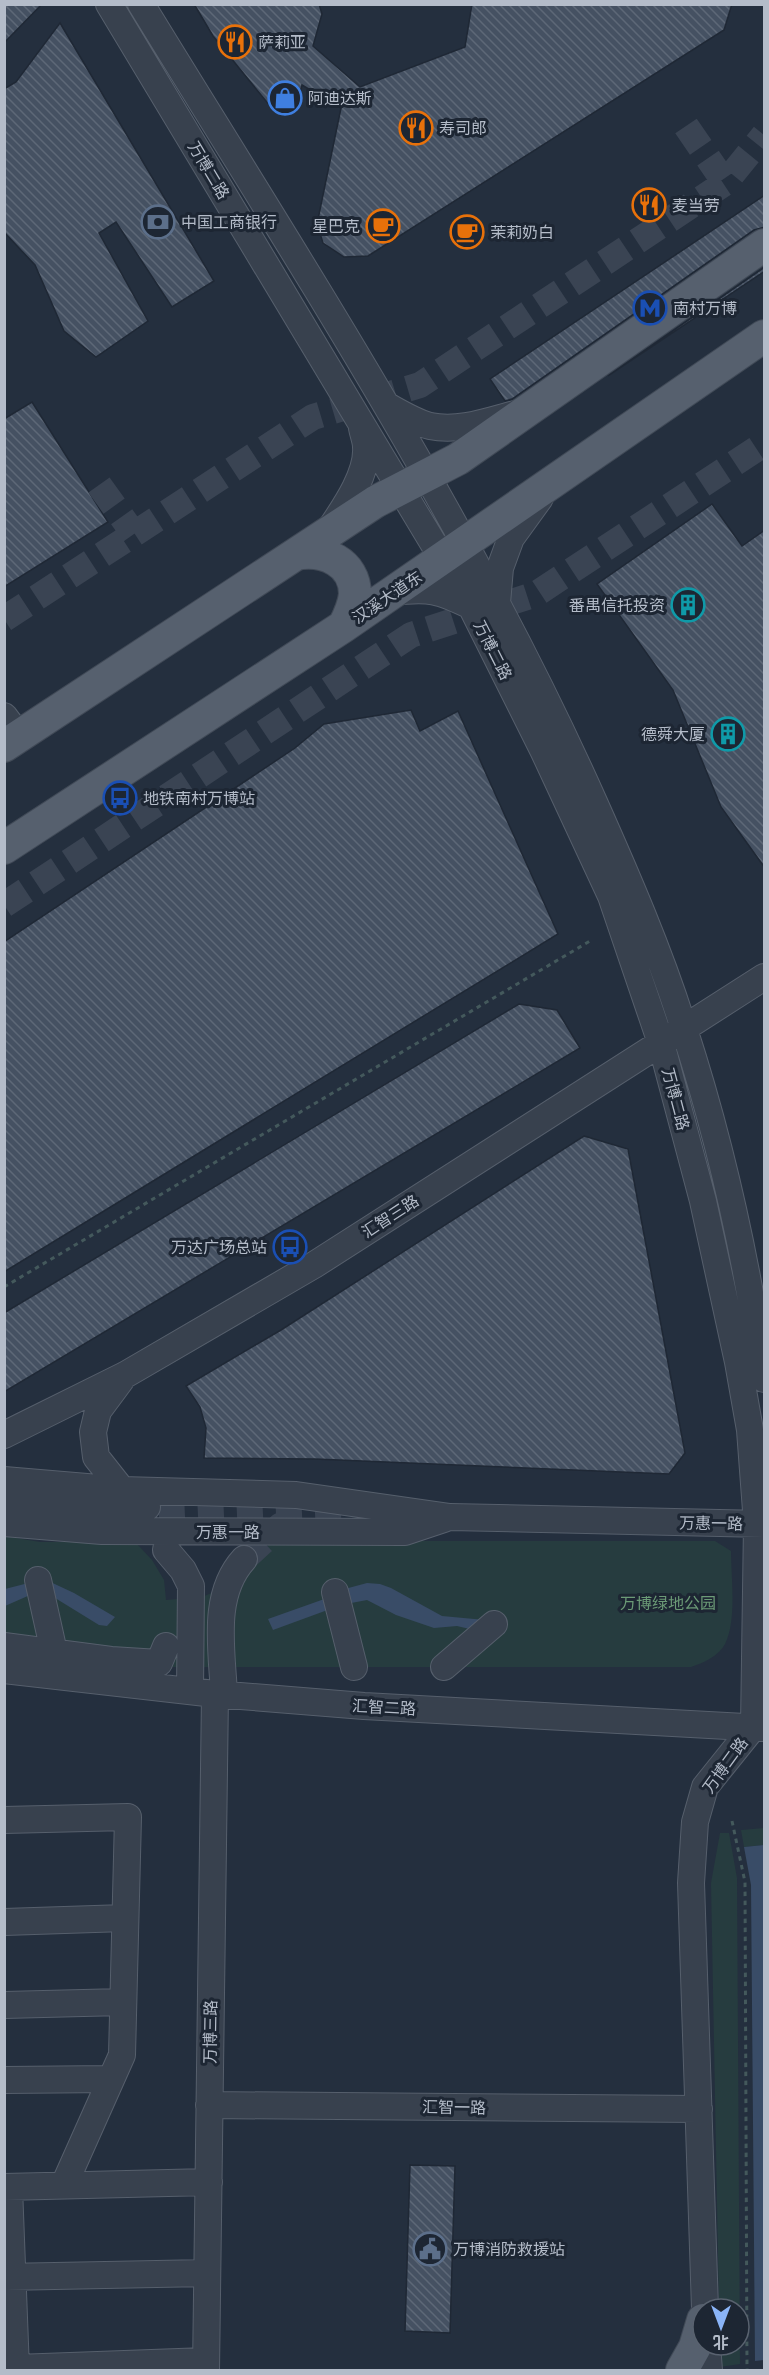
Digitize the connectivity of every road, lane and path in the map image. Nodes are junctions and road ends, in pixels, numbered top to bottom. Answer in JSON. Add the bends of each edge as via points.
{"nodes":[{"id":1,"x":109,"y":4,"type":"edge"},
{"id":2,"x":141,"y":4,"type":"edge"},
{"id":3,"x":765,"y":245,"type":"edge"},
{"id":4,"x":765,"y":336,"type":"edge"},
{"id":5,"x":386,"y":405,"type":"junction"},
{"id":6,"x":527,"y":411,"type":"junction"},
{"id":7,"x":360,"y":419,"type":"junction"},
{"id":8,"x":414,"y":482,"type":"junction"},
{"id":9,"x":551,"y":484,"type":"junction"},
{"id":10,"x":329,"y":532,"type":"junction"},
{"id":11,"x":454,"y":551,"type":"junction"},
{"id":12,"x":296,"y":554,"type":"junction"},
{"id":13,"x":393,"y":592,"type":"junction"},
{"id":14,"x":497,"y":603,"type":"junction"},
{"id":15,"x":471,"y":606,"type":"junction"},
{"id":16,"x":344,"y":626,"type":"junction"},
{"id":17,"x":9,"y":732,"type":"edge"},
{"id":18,"x":4,"y":848,"type":"edge"},
{"id":19,"x":590,"y":941,"type":"dead end"},
{"id":20,"x":765,"y":977,"type":"edge"},
{"id":21,"x":684,"y":1029,"type":"junction"},
{"id":22,"x":662,"y":1043,"type":"junction"},
{"id":23,"x":4,"y":1287,"type":"edge"},
{"id":24,"x":125,"y":1375,"type":"junction"},
{"id":25,"x":765,"y":1379,"type":"edge"},
{"id":26,"x":4,"y":1435,"type":"edge"},
{"id":27,"x":4,"y":1480,"type":"edge"},
{"id":28,"x":122,"y":1490,"type":"junction"},
{"id":29,"x":5,"y":1500,"type":"edge"},
{"id":30,"x":450,"y":1517,"type":"junction"},
{"id":31,"x":4,"y":1523,"type":"edge"},
{"id":32,"x":761,"y":1524,"type":"edge"},
{"id":33,"x":166,"y":1550,"type":"dead end"},
{"id":34,"x":244,"y":1558,"type":"tunnel mouth"},
{"id":35,"x":40,"y":1587,"type":"dead end"},
{"id":36,"x":335,"y":1592,"type":"dead end"},
{"id":37,"x":494,"y":1624,"type":"dead end"},
{"id":38,"x":4,"y":1646,"type":"edge"},
{"id":39,"x":165,"y":1646,"type":"dead end"},
{"id":40,"x":54,"y":1652,"type":"junction"},
{"id":41,"x":354,"y":1666,"type":"dead end"},
{"id":42,"x":444,"y":1666,"type":"dead end"},
{"id":43,"x":4,"y":1670,"type":"edge"},
{"id":44,"x":210,"y":1693,"type":"junction"},
{"id":45,"x":759,"y":1727,"type":"edge"},
{"id":46,"x":4,"y":1820,"type":"edge"},
{"id":47,"x":732,"y":1821,"type":"dead end"},
{"id":48,"x":125,"y":1918,"type":"junction"},
{"id":49,"x":4,"y":1922,"type":"edge"},
{"id":50,"x":123,"y":2002,"type":"junction"},
{"id":51,"x":4,"y":2005,"type":"edge"},
{"id":52,"x":111,"y":2079,"type":"junction"},
{"id":53,"x":4,"y":2080,"type":"edge"},
{"id":54,"x":209,"y":2105,"type":"junction"},
{"id":55,"x":699,"y":2109,"type":"junction"},
{"id":56,"x":208,"y":2182,"type":"junction"},
{"id":57,"x":64,"y":2185,"type":"junction"},
{"id":58,"x":6,"y":2186,"type":"edge"},
{"id":59,"x":207,"y":2273,"type":"junction"},
{"id":60,"x":9,"y":2277,"type":"edge"},
{"id":61,"x":705,"y":2297,"type":"edge"},
{"id":62,"x":691,"y":2354,"type":"edge"},
{"id":63,"x":206,"y":2366,"type":"edge"},
{"id":64,"x":16,"y":2369,"type":"edge"},
{"id":65,"x":682,"y":2370,"type":"edge"},
{"id":66,"x":747,"y":2370,"type":"edge"}],
"edges":[{"from":1,"to":7,"type":"street","name":"万博二路"},
{"from":2,"to":5,"type":"street","name":"万博二路"},
{"from":3,"to":6,"type":"main road"},
{"from":4,"to":9,"type":"main road","name":"汉溪大道东"},
{"from":5,"to":6,"type":"street","via":[[429,426],[452,427]]},
{"from":5,"to":8,"type":"street","name":"万博二路"},
{"from":6,"to":8,"type":"main road","via":[[458,459]]},
{"from":7,"to":8,"type":"street","name":"万博二路"},
{"from":7,"to":10,"type":"street","via":[[367,448],[362,469],[351,497]]},
{"from":8,"to":10,"type":"main road"},
{"from":8,"to":11,"type":"street","name":"万博二路"},
{"from":9,"to":11,"type":"main road","name":"汉溪大道东"},
{"from":9,"to":14,"type":"street","via":[[511,538],[500,568]]},
{"from":10,"to":12,"type":"main road"},
{"from":11,"to":13,"type":"main road","name":"汉溪大道东"},
{"from":11,"to":14,"type":"street","name":"万博二路"},
{"from":11,"to":15,"type":"street","name":"万博二路"},
{"from":12,"to":16,"type":"main road","via":[[321,553],[347,570],[354,581],[355,596]]},
{"from":12,"to":17,"type":"main road"},
{"from":13,"to":15,"type":"street","via":[[425,589]]},
{"from":13,"to":16,"type":"main road","name":"汉溪大道东"},
{"from":14,"to":21,"type":"street","name":"万博二路","via":[[565,739],[631,886]]},
{"from":15,"to":22,"type":"street","name":"万博二路","via":[[611,896]]},
{"from":16,"to":18,"type":"main road","name":"汉溪大道东"},
{"from":19,"to":23,"type":"path"},
{"from":20,"to":21,"type":"street","name":"汇智三路"},
{"from":21,"to":22,"type":"street","name":"汇智三路"},
{"from":21,"to":25,"type":"street","name":"万博二路","via":[[731,1199]]},
{"from":22,"to":24,"type":"street","name":"汇智三路","via":[[314,1265]]},
{"from":22,"to":32,"type":"street","name":"万博二路","via":[[703,1201],[738,1362]]},
{"from":24,"to":26,"type":"street","name":"汇智三路"},
{"from":24,"to":28,"type":"street","via":[[98,1411],[93,1432],[96,1457]]},
{"from":27,"to":28,"type":"street","name":"万惠一路"},
{"from":28,"to":30,"type":"street","name":"万惠一路","via":[[296,1495]]},
{"from":29,"to":30,"type":"street","via":[[93,1508],[284,1508]]},
{"from":30,"to":31,"type":"street","name":"万惠一路","via":[[405,1532],[102,1531]]},
{"from":30,"to":32,"type":"street","name":"万惠一路"},
{"from":32,"to":45,"type":"street","name":"万博二路"},
{"from":33,"to":44,"type":"street","via":[[191,1586],[192,1614]]},
{"from":34,"to":44,"type":"street","via":[[226,1587]]},
{"from":35,"to":40,"type":"street"},
{"from":36,"to":41,"type":"street"},
{"from":37,"to":42,"type":"street"},
{"from":38,"to":40,"type":"street"},
{"from":39,"to":40,"type":"street","via":[[159,1663]]},
{"from":43,"to":44,"type":"street","name":"汇智二路"},
{"from":44,"to":45,"type":"street","name":"汇智二路","via":[[364,1706]]},
{"from":44,"to":54,"type":"street","name":"万博三路"},
{"from":45,"to":55,"type":"street","name":"万博二路","via":[[705,1787],[695,1822],[691,1883]]},
{"from":46,"to":48,"type":"street","via":[[128,1816]]},
{"from":47,"to":66,"type":"path","via":[[745,1882]]},
{"from":48,"to":49,"type":"street"},
{"from":48,"to":50,"type":"street"},
{"from":50,"to":51,"type":"street"},
{"from":50,"to":52,"type":"street","via":[[122,2055]]},
{"from":52,"to":53,"type":"street"},
{"from":52,"to":57,"type":"street"},
{"from":54,"to":55,"type":"street","name":"汇智一路"},
{"from":54,"to":56,"type":"street","name":"万博三路"},
{"from":55,"to":61,"type":"street","name":"万博二路"},
{"from":56,"to":57,"type":"street"},
{"from":56,"to":59,"type":"street","name":"万博三路"},
{"from":57,"to":58,"type":"street"},
{"from":58,"to":60,"type":"street"},
{"from":59,"to":60,"type":"street"},
{"from":59,"to":63,"type":"street","name":"万博三路"},
{"from":60,"to":64,"type":"street"},
{"from":62,"to":65,"type":"main road"},
{"from":63,"to":64,"type":"street"}]}
